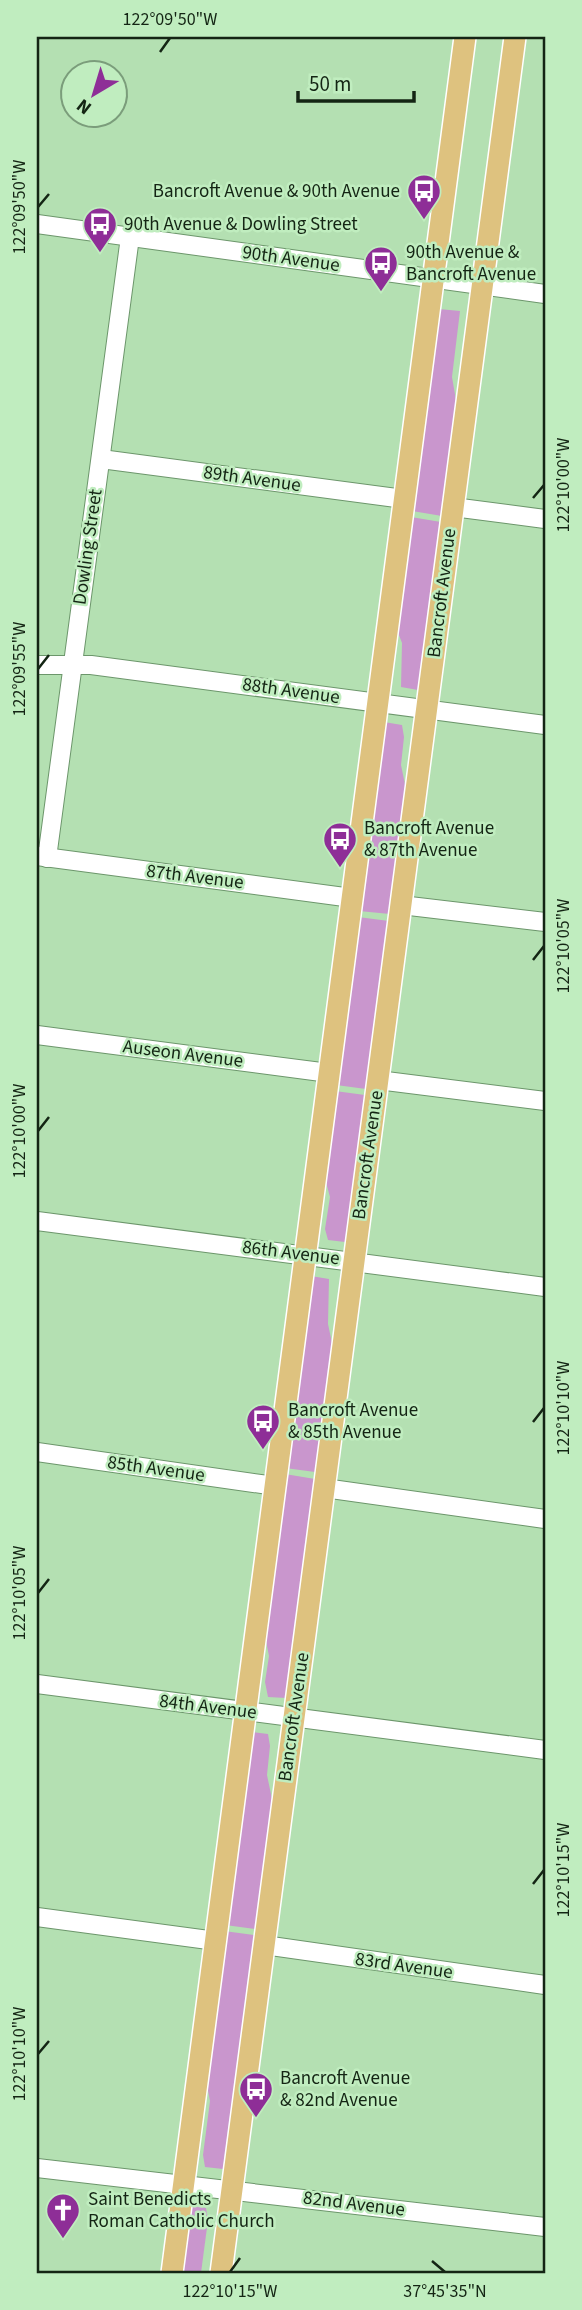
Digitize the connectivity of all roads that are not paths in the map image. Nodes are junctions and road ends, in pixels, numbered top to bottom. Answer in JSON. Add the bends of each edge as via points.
{"nodes":[{"id":1,"x":465,"y":37,"type":"edge"},
{"id":2,"x":514,"y":37,"type":"edge"},
{"id":3,"x":37,"y":224,"type":"edge"},
{"id":4,"x":130,"y":237,"type":"junction"},
{"id":5,"x":433,"y":279,"type":"junction"},
{"id":6,"x":482,"y":285,"type":"junction"},
{"id":7,"x":545,"y":294,"type":"edge"},
{"id":8,"x":101,"y":458,"type":"junction"},
{"id":9,"x":404,"y":499,"type":"junction"},
{"id":10,"x":453,"y":507,"type":"junction"},
{"id":11,"x":545,"y":519,"type":"edge"},
{"id":12,"x":37,"y":665,"type":"edge"},
{"id":13,"x":72,"y":666,"type":"junction"},
{"id":14,"x":378,"y":702,"type":"junction"},
{"id":15,"x":426,"y":709,"type":"junction"},
{"id":16,"x":545,"y":725,"type":"edge"},
{"id":17,"x":42,"y":857,"type":"edge"},
{"id":18,"x":352,"y":898,"type":"junction"},
{"id":19,"x":401,"y":905,"type":"junction"},
{"id":20,"x":545,"y":922,"type":"edge"},
{"id":21,"x":37,"y":1035,"type":"edge"},
{"id":22,"x":329,"y":1073,"type":"junction"},
{"id":23,"x":377,"y":1080,"type":"junction"},
{"id":24,"x":545,"y":1101,"type":"edge"},
{"id":25,"x":37,"y":1221,"type":"edge"},
{"id":26,"x":305,"y":1254,"type":"junction"},
{"id":27,"x":354,"y":1261,"type":"junction"},
{"id":28,"x":545,"y":1287,"type":"edge"},
{"id":29,"x":37,"y":1452,"type":"edge"},
{"id":30,"x":275,"y":1486,"type":"junction"},
{"id":31,"x":324,"y":1488,"type":"junction"},
{"id":32,"x":545,"y":1519,"type":"edge"},
{"id":33,"x":37,"y":1684,"type":"edge"},
{"id":34,"x":246,"y":1711,"type":"junction"},
{"id":35,"x":294,"y":1717,"type":"junction"},
{"id":36,"x":545,"y":1750,"type":"edge"},
{"id":37,"x":37,"y":1917,"type":"edge"},
{"id":38,"x":216,"y":1941,"type":"junction"},
{"id":39,"x":264,"y":1945,"type":"junction"},
{"id":40,"x":545,"y":1986,"type":"edge"},
{"id":41,"x":37,"y":2168,"type":"edge"},
{"id":42,"x":184,"y":2184,"type":"junction"},
{"id":43,"x":232,"y":2189,"type":"junction"},
{"id":44,"x":545,"y":2227,"type":"edge"},
{"id":45,"x":172,"y":2273,"type":"edge"},
{"id":46,"x":220,"y":2273,"type":"edge"}],
"edges":[{"from":1,"to":5,"type":"main road"},
{"from":2,"to":6,"type":"main road","name":"Bancroft Avenue"},
{"from":3,"to":4,"type":"street","name":"90th Avenue"},
{"from":4,"to":5,"type":"street","name":"90th Avenue"},
{"from":4,"to":8,"type":"street","name":"Dowling Street"},
{"from":5,"to":6,"type":"street","name":"90th Avenue"},
{"from":5,"to":9,"type":"main road"},
{"from":6,"to":7,"type":"street","name":"90th Avenue"},
{"from":6,"to":10,"type":"main road","name":"Bancroft Avenue"},
{"from":8,"to":9,"type":"street","name":"89th Avenue"},
{"from":8,"to":13,"type":"street","name":"Dowling Street"},
{"from":9,"to":14,"type":"main road"},
{"from":10,"to":11,"type":"street"},
{"from":10,"to":15,"type":"main road","name":"Bancroft Avenue"},
{"from":12,"to":13,"type":"street","name":"88th Avenue"},
{"from":13,"to":14,"type":"street","name":"88th Avenue"},
{"from":13,"to":17,"type":"street","name":"Dowling Street"},
{"from":14,"to":15,"type":"street","name":"88th Avenue"},
{"from":14,"to":18,"type":"main road"},
{"from":15,"to":16,"type":"street","name":"88th Avenue"},
{"from":15,"to":19,"type":"main road","name":"Bancroft Avenue"},
{"from":17,"to":18,"type":"street","name":"87th Avenue"},
{"from":18,"to":22,"type":"main road"},
{"from":19,"to":20,"type":"street"},
{"from":19,"to":23,"type":"main road","name":"Bancroft Avenue"},
{"from":21,"to":22,"type":"street","name":"Auseon Avenue"},
{"from":22,"to":26,"type":"main road"},
{"from":23,"to":24,"type":"street"},
{"from":23,"to":27,"type":"main road","name":"Bancroft Avenue"},
{"from":25,"to":26,"type":"street","name":"86th Avenue"},
{"from":26,"to":27,"type":"street","name":"86th Avenue"},
{"from":26,"to":30,"type":"main road"},
{"from":27,"to":28,"type":"street","name":"86th Avenue"},
{"from":27,"to":31,"type":"main road","name":"Bancroft Avenue"},
{"from":29,"to":30,"type":"street","name":"85th Avenue"},
{"from":30,"to":34,"type":"main road"},
{"from":31,"to":32,"type":"street"},
{"from":31,"to":35,"type":"main road","name":"Bancroft Avenue"},
{"from":33,"to":34,"type":"street","name":"84th Avenue"},
{"from":34,"to":35,"type":"street","name":"84th Avenue"},
{"from":34,"to":38,"type":"main road"},
{"from":35,"to":36,"type":"street","name":"84th Avenue"},
{"from":35,"to":39,"type":"main road","name":"Bancroft Avenue"},
{"from":37,"to":38,"type":"street"},
{"from":38,"to":42,"type":"main road"},
{"from":39,"to":40,"type":"street","name":"83rd Avenue"},
{"from":39,"to":43,"type":"main road","name":"Bancroft Avenue"},
{"from":41,"to":42,"type":"street","name":"82nd Avenue"},
{"from":42,"to":43,"type":"street","name":"82nd Avenue"},
{"from":42,"to":45,"type":"main road"},
{"from":43,"to":44,"type":"street","name":"82nd Avenue"},
{"from":43,"to":46,"type":"main road","name":"Bancroft Avenue"}]}
